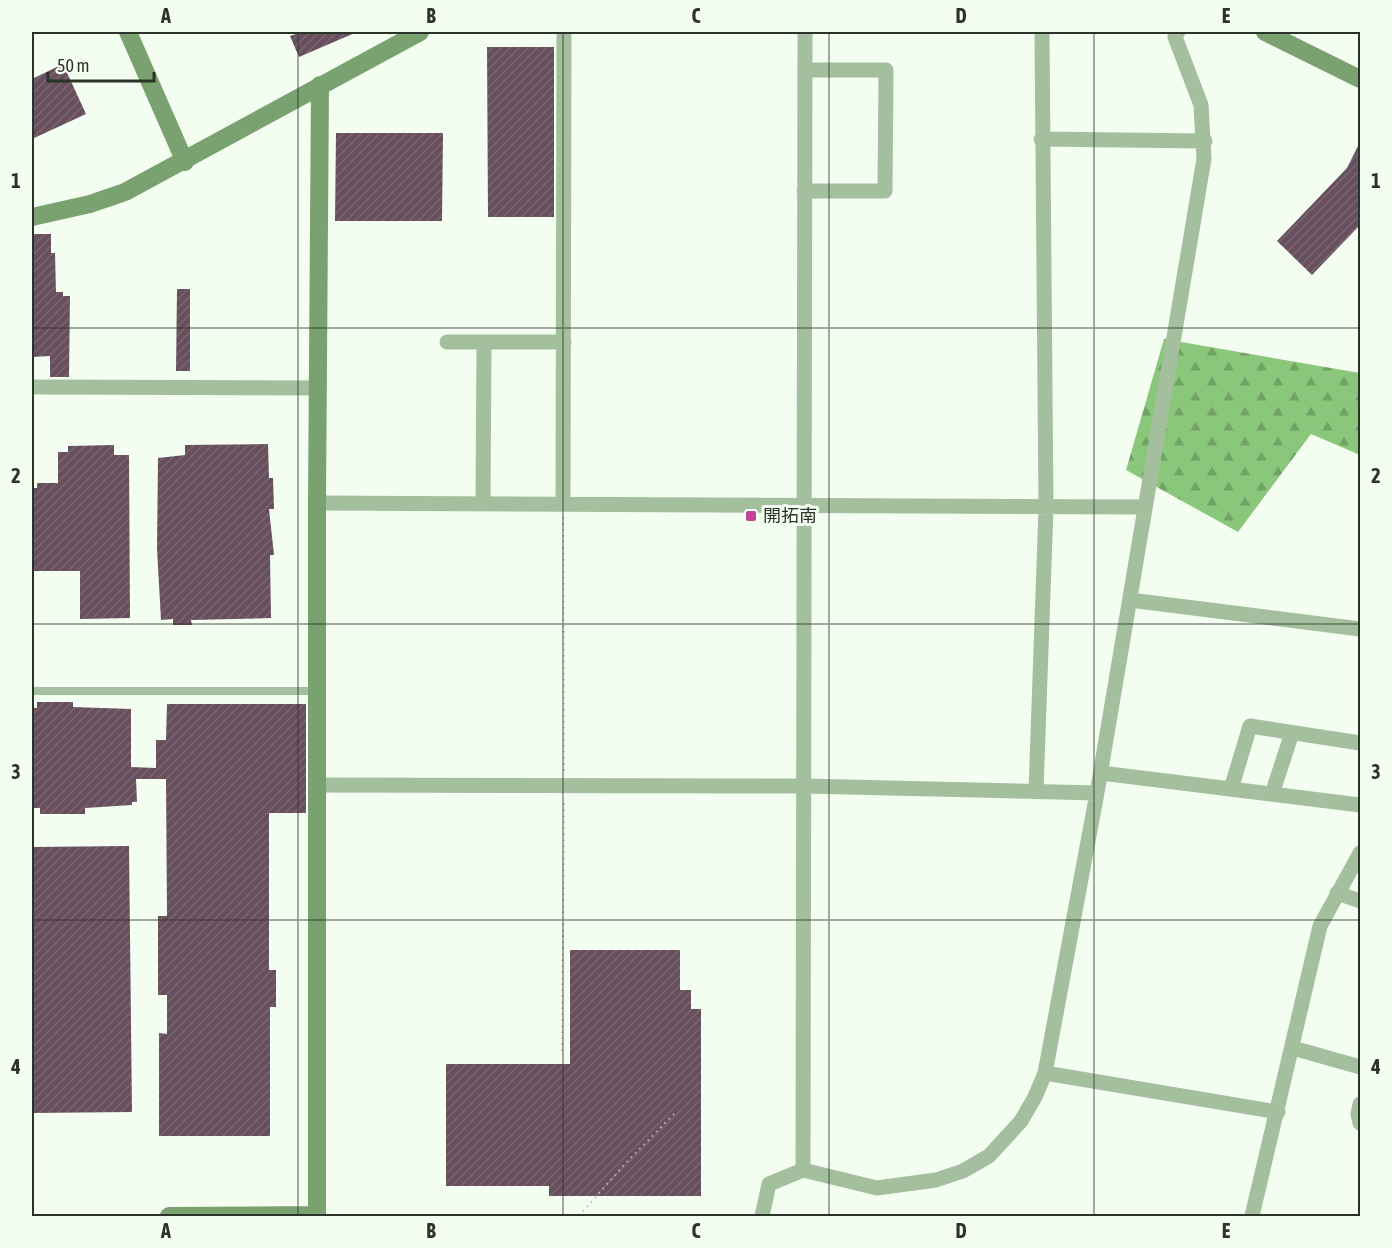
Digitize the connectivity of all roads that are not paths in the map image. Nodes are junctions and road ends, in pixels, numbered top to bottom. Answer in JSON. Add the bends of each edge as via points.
{"nodes":[{"id":1,"x":128,"y":32,"type":"edge"},
{"id":2,"x":420,"y":32,"type":"edge"},
{"id":3,"x":564,"y":32,"type":"edge"},
{"id":4,"x":805,"y":32,"type":"edge"},
{"id":5,"x":1042,"y":32,"type":"edge"},
{"id":6,"x":1178,"y":32,"type":"edge"},
{"id":7,"x":1265,"y":32,"type":"edge"},
{"id":8,"x":805,"y":70,"type":"junction"},
{"id":9,"x":1360,"y":79,"type":"edge"},
{"id":10,"x":321,"y":85,"type":"junction"},
{"id":11,"x":1041,"y":140,"type":"junction"},
{"id":12,"x":1204,"y":141,"type":"junction"},
{"id":13,"x":185,"y":162,"type":"junction"},
{"id":14,"x":804,"y":191,"type":"junction"},
{"id":15,"x":32,"y":217,"type":"edge"},
{"id":16,"x":447,"y":342,"type":"dead end"},
{"id":17,"x":484,"y":342,"type":"junction"},
{"id":18,"x":564,"y":342,"type":"junction"},
{"id":19,"x":32,"y":387,"type":"edge"},
{"id":20,"x":318,"y":388,"type":"junction"},
{"id":21,"x":317,"y":503,"type":"junction"},
{"id":22,"x":483,"y":503,"type":"junction"},
{"id":23,"x":563,"y":503,"type":"junction"},
{"id":24,"x":804,"y":505,"type":"junction"},
{"id":25,"x":1145,"y":507,"type":"junction"},
{"id":26,"x":1046,"y":508,"type":"junction"},
{"id":27,"x":1130,"y":600,"type":"junction"},
{"id":28,"x":1360,"y":629,"type":"edge"},
{"id":29,"x":32,"y":691,"type":"edge"},
{"id":30,"x":318,"y":691,"type":"junction"},
{"id":31,"x":1292,"y":733,"type":"junction"},
{"id":32,"x":1360,"y":743,"type":"edge"},
{"id":33,"x":1101,"y":773,"type":"junction"},
{"id":34,"x":318,"y":785,"type":"junction"},
{"id":35,"x":805,"y":786,"type":"junction"},
{"id":36,"x":1231,"y":789,"type":"junction"},
{"id":37,"x":1036,"y":791,"type":"junction"},
{"id":38,"x":1098,"y":793,"type":"junction"},
{"id":39,"x":1272,"y":794,"type":"junction"},
{"id":40,"x":1360,"y":805,"type":"edge"},
{"id":41,"x":1360,"y":853,"type":"edge"},
{"id":42,"x":1337,"y":893,"type":"junction"},
{"id":43,"x":1360,"y":901,"type":"edge"},
{"id":44,"x":1293,"y":1048,"type":"junction"},
{"id":45,"x":1360,"y":1067,"type":"edge"},
{"id":46,"x":1045,"y":1073,"type":"junction"},
{"id":47,"x":1360,"y":1104,"type":"edge"},
{"id":48,"x":1278,"y":1112,"type":"junction"},
{"id":49,"x":1360,"y":1123,"type":"edge"},
{"id":50,"x":803,"y":1170,"type":"junction"},
{"id":51,"x":169,"y":1216,"type":"edge"},
{"id":52,"x":318,"y":1216,"type":"edge"},
{"id":53,"x":762,"y":1216,"type":"edge"},
{"id":54,"x":1252,"y":1216,"type":"edge"}],
"edges":[{"from":1,"to":13,"type":"street"},
{"from":2,"to":10,"type":"street"},
{"from":3,"to":18,"type":"street"},
{"from":4,"to":8,"type":"street"},
{"from":5,"to":11,"type":"street"},
{"from":6,"to":12,"type":"street","via":[[1175,37],[1201,105]]},
{"from":7,"to":9,"type":"street"},
{"from":8,"to":14,"type":"street"},
{"from":8,"to":14,"type":"street","via":[[886,70],[886,81],[885,191]]},
{"from":10,"to":13,"type":"street"},
{"from":10,"to":20,"type":"street"},
{"from":11,"to":12,"type":"street"},
{"from":11,"to":26,"type":"street"},
{"from":12,"to":25,"type":"street"},
{"from":13,"to":15,"type":"street","via":[[125,192],[81,207]]},
{"from":14,"to":24,"type":"street"},
{"from":16,"to":17,"type":"street"},
{"from":17,"to":18,"type":"street"},
{"from":17,"to":22,"type":"street"},
{"from":18,"to":23,"type":"street"},
{"from":19,"to":20,"type":"street"},
{"from":20,"to":21,"type":"street"},
{"from":21,"to":22,"type":"street"},
{"from":21,"to":30,"type":"street"},
{"from":22,"to":23,"type":"street"},
{"from":23,"to":24,"type":"street"},
{"from":24,"to":26,"type":"street"},
{"from":24,"to":35,"type":"street"},
{"from":25,"to":26,"type":"street"},
{"from":25,"to":27,"type":"street"},
{"from":26,"to":37,"type":"street"},
{"from":27,"to":28,"type":"street"},
{"from":27,"to":33,"type":"street"},
{"from":29,"to":30,"type":"lane"},
{"from":30,"to":34,"type":"street"},
{"from":31,"to":32,"type":"street"},
{"from":31,"to":36,"type":"street","via":[[1250,726]]},
{"from":31,"to":39,"type":"street"},
{"from":33,"to":36,"type":"street"},
{"from":33,"to":38,"type":"street"},
{"from":34,"to":35,"type":"street"},
{"from":34,"to":52,"type":"street"},
{"from":35,"to":37,"type":"street"},
{"from":35,"to":50,"type":"street"},
{"from":36,"to":39,"type":"street"},
{"from":37,"to":38,"type":"street"},
{"from":38,"to":46,"type":"street"},
{"from":39,"to":40,"type":"street"},
{"from":41,"to":42,"type":"street"},
{"from":42,"to":43,"type":"street"},
{"from":42,"to":44,"type":"street","via":[[1320,926]]},
{"from":44,"to":45,"type":"street"},
{"from":44,"to":48,"type":"street"},
{"from":46,"to":48,"type":"street"},
{"from":46,"to":50,"type":"street","via":[[1021,1121],[989,1156],[963,1171],[936,1180],[877,1188]]},
{"from":47,"to":49,"type":"street"},
{"from":48,"to":54,"type":"street"},
{"from":50,"to":53,"type":"street","via":[[769,1184]]},
{"from":51,"to":52,"type":"street"}]}
